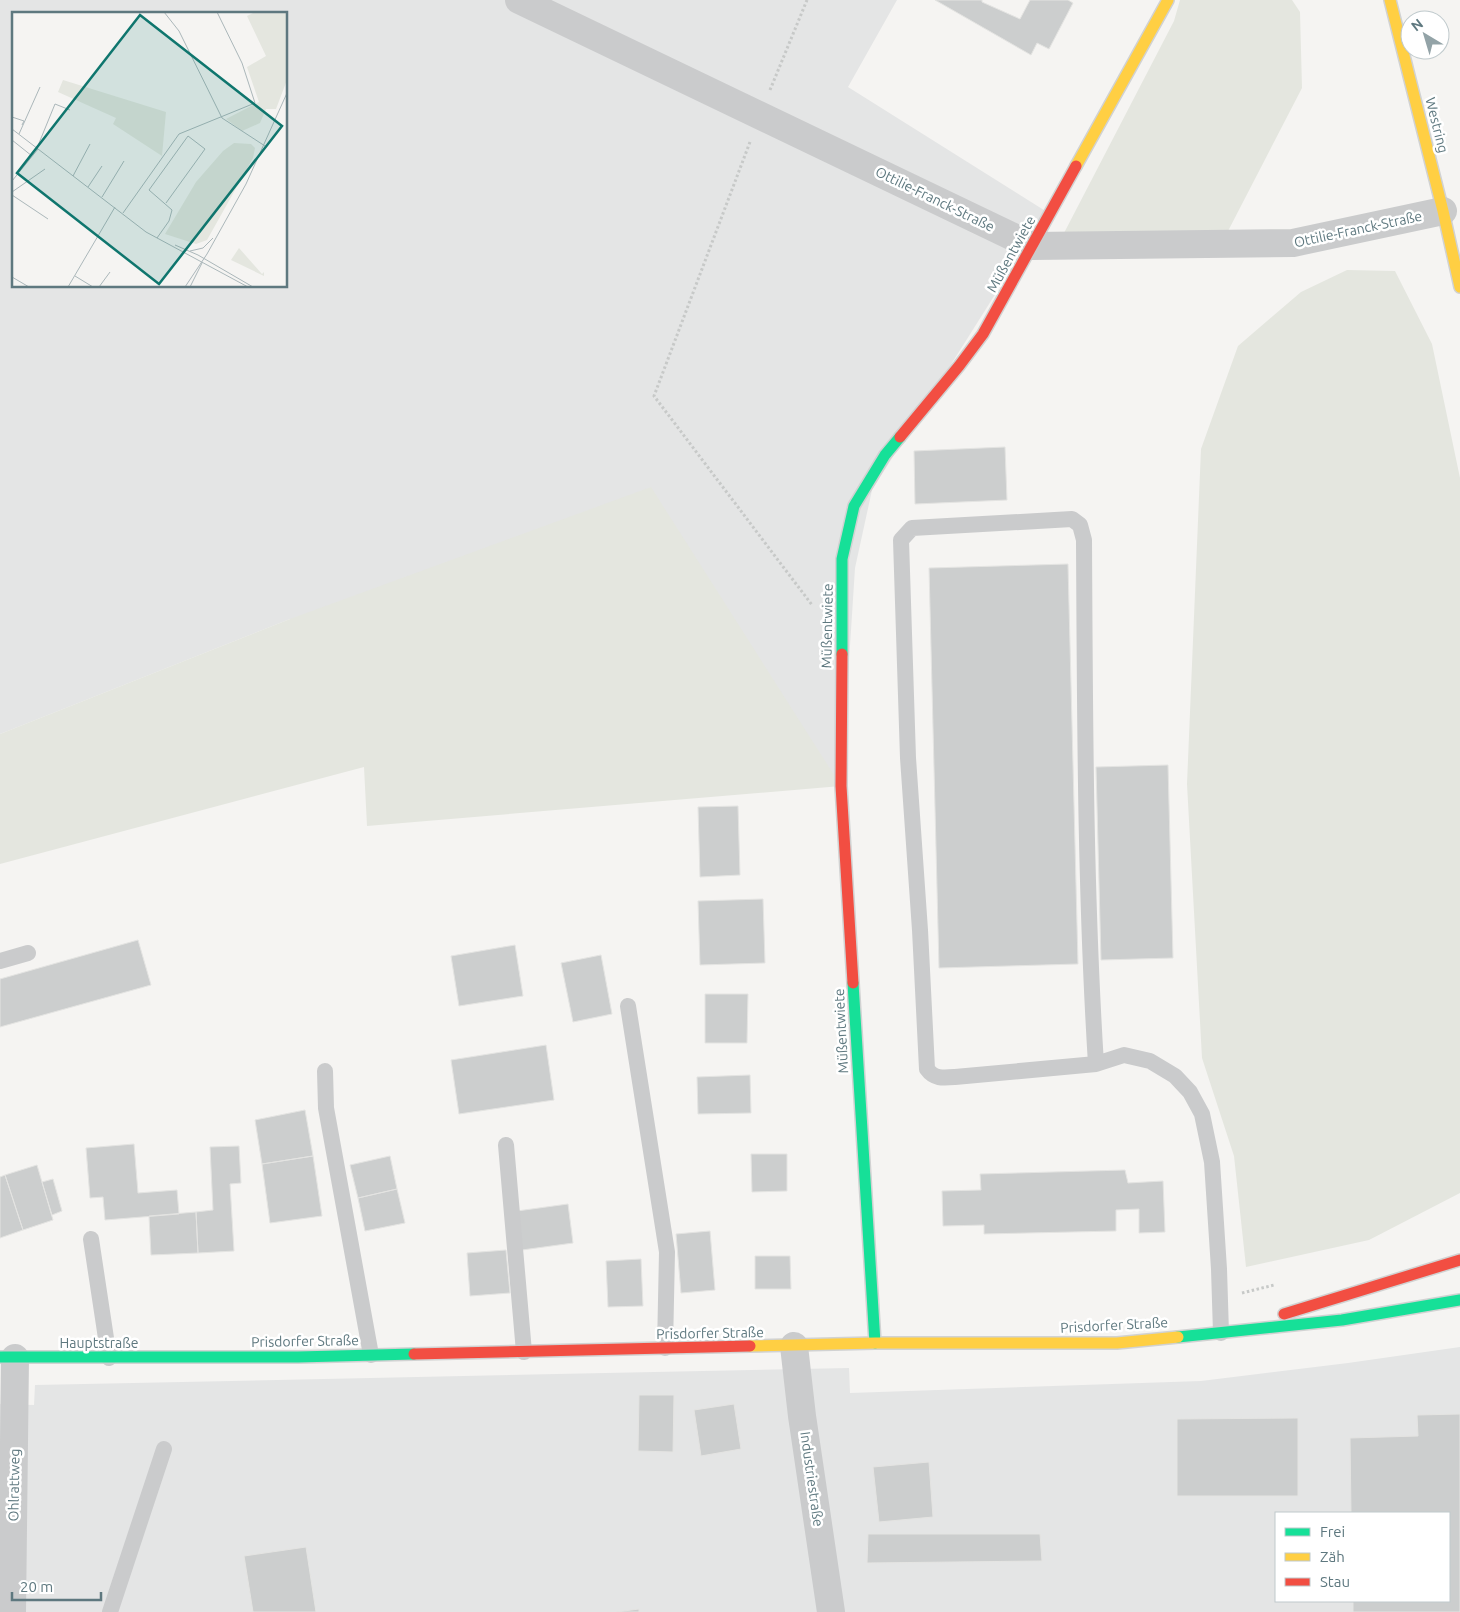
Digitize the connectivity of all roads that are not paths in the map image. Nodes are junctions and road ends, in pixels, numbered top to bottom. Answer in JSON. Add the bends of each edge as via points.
{"nodes":[{"id":1,"x":518,"y":0,"type":"edge"},
{"id":2,"x":1168,"y":0,"type":"edge"},
{"id":3,"x":1390,"y":0,"type":"edge"},
{"id":4,"x":1443,"y":211,"type":"junction"},
{"id":5,"x":1032,"y":246,"type":"junction"},
{"id":6,"x":1460,"y":287,"type":"edge"},
{"id":7,"x":28,"y":953,"type":"dead end"},
{"id":8,"x":0,"y":961,"type":"edge"},
{"id":9,"x":628,"y":1006,"type":"dead end"},
{"id":10,"x":1096,"y":1064,"type":"junction"},
{"id":11,"x":325,"y":1071,"type":"dead end"},
{"id":12,"x":506,"y":1146,"type":"dead end"},
{"id":13,"x":92,"y":1239,"type":"dead end"},
{"id":14,"x":1460,"y":1260,"type":"edge"},
{"id":15,"x":1460,"y":1300,"type":"edge"},
{"id":16,"x":1221,"y":1333,"type":"junction"},
{"id":17,"x":874,"y":1343,"type":"junction"},
{"id":18,"x":794,"y":1346,"type":"junction"},
{"id":19,"x":665,"y":1348,"type":"junction"},
{"id":20,"x":524,"y":1352,"type":"junction"},
{"id":21,"x":5,"y":1353,"type":"edge"},
{"id":22,"x":371,"y":1355,"type":"junction"},
{"id":23,"x":109,"y":1358,"type":"junction"},
{"id":24,"x":199,"y":1358,"type":"joint"},
{"id":25,"x":7,"y":1429,"type":"edge"},
{"id":26,"x":164,"y":1449,"type":"dead end"},
{"id":27,"x":12,"y":1612,"type":"edge"},
{"id":28,"x":110,"y":1612,"type":"edge"},
{"id":29,"x":831,"y":1612,"type":"edge"}],
"edges":[{"from":1,"to":5,"type":"street","name":"Ottilie-Franck-Straße"},
{"from":2,"to":5,"type":"main road","name":"Müßentwiete"},
{"from":3,"to":4,"type":"main road","name":"Westring"},
{"from":4,"to":5,"type":"street","name":"Ottilie-Franck-Straße","via":[[1293,243]]},
{"from":4,"to":6,"type":"main road","name":"Westring"},
{"from":5,"to":17,"type":"main road","name":"Müßentwiete","via":[[983,334],[885,454],[854,506],[842,559],[841,786]]},
{"from":7,"to":8,"type":"lane"},
{"from":9,"to":19,"type":"lane","via":[[667,1252]]},
{"from":10,"to":10,"type":"lane","via":[[1086,796],[1084,540],[1080,525],[1072,519],[912,528],[901,540],[901,549],[908,758],[927,1069],[938,1078]]},
{"from":10,"to":16,"type":"lane","via":[[1124,1055],[1150,1061],[1175,1076],[1190,1092],[1202,1114],[1212,1162]]},
{"from":11,"to":22,"type":"lane","via":[[326,1108]]},
{"from":12,"to":20,"type":"lane"},
{"from":13,"to":23,"type":"lane"},
{"from":14,"to":16,"type":"main road","name":"Prisdorfer Straße"},
{"from":15,"to":16,"type":"main road","name":"Prisdorfer Straße","via":[[1342,1320]]},
{"from":16,"to":17,"type":"main road","name":"Prisdorfer Straße","via":[[1117,1343]]},
{"from":17,"to":18,"type":"main road","name":"Prisdorfer Straße"},
{"from":18,"to":19,"type":"main road","name":"Prisdorfer Straße"},
{"from":18,"to":29,"type":"street","name":"Industriestraße"},
{"from":19,"to":20,"type":"main road","name":"Prisdorfer Straße"},
{"from":20,"to":22,"type":"main road","name":"Prisdorfer Straße"},
{"from":21,"to":23,"type":"main road","name":"Hauptstraße"},
{"from":21,"to":25,"type":"street","name":"Ohlrattweg"},
{"from":22,"to":24,"type":"main road","name":"Prisdorfer Straße"},
{"from":23,"to":24,"type":"main road","name":"Hauptstraße"},
{"from":25,"to":27,"type":"street","name":"Ohlrattweg"},
{"from":26,"to":28,"type":"lane"}]}
